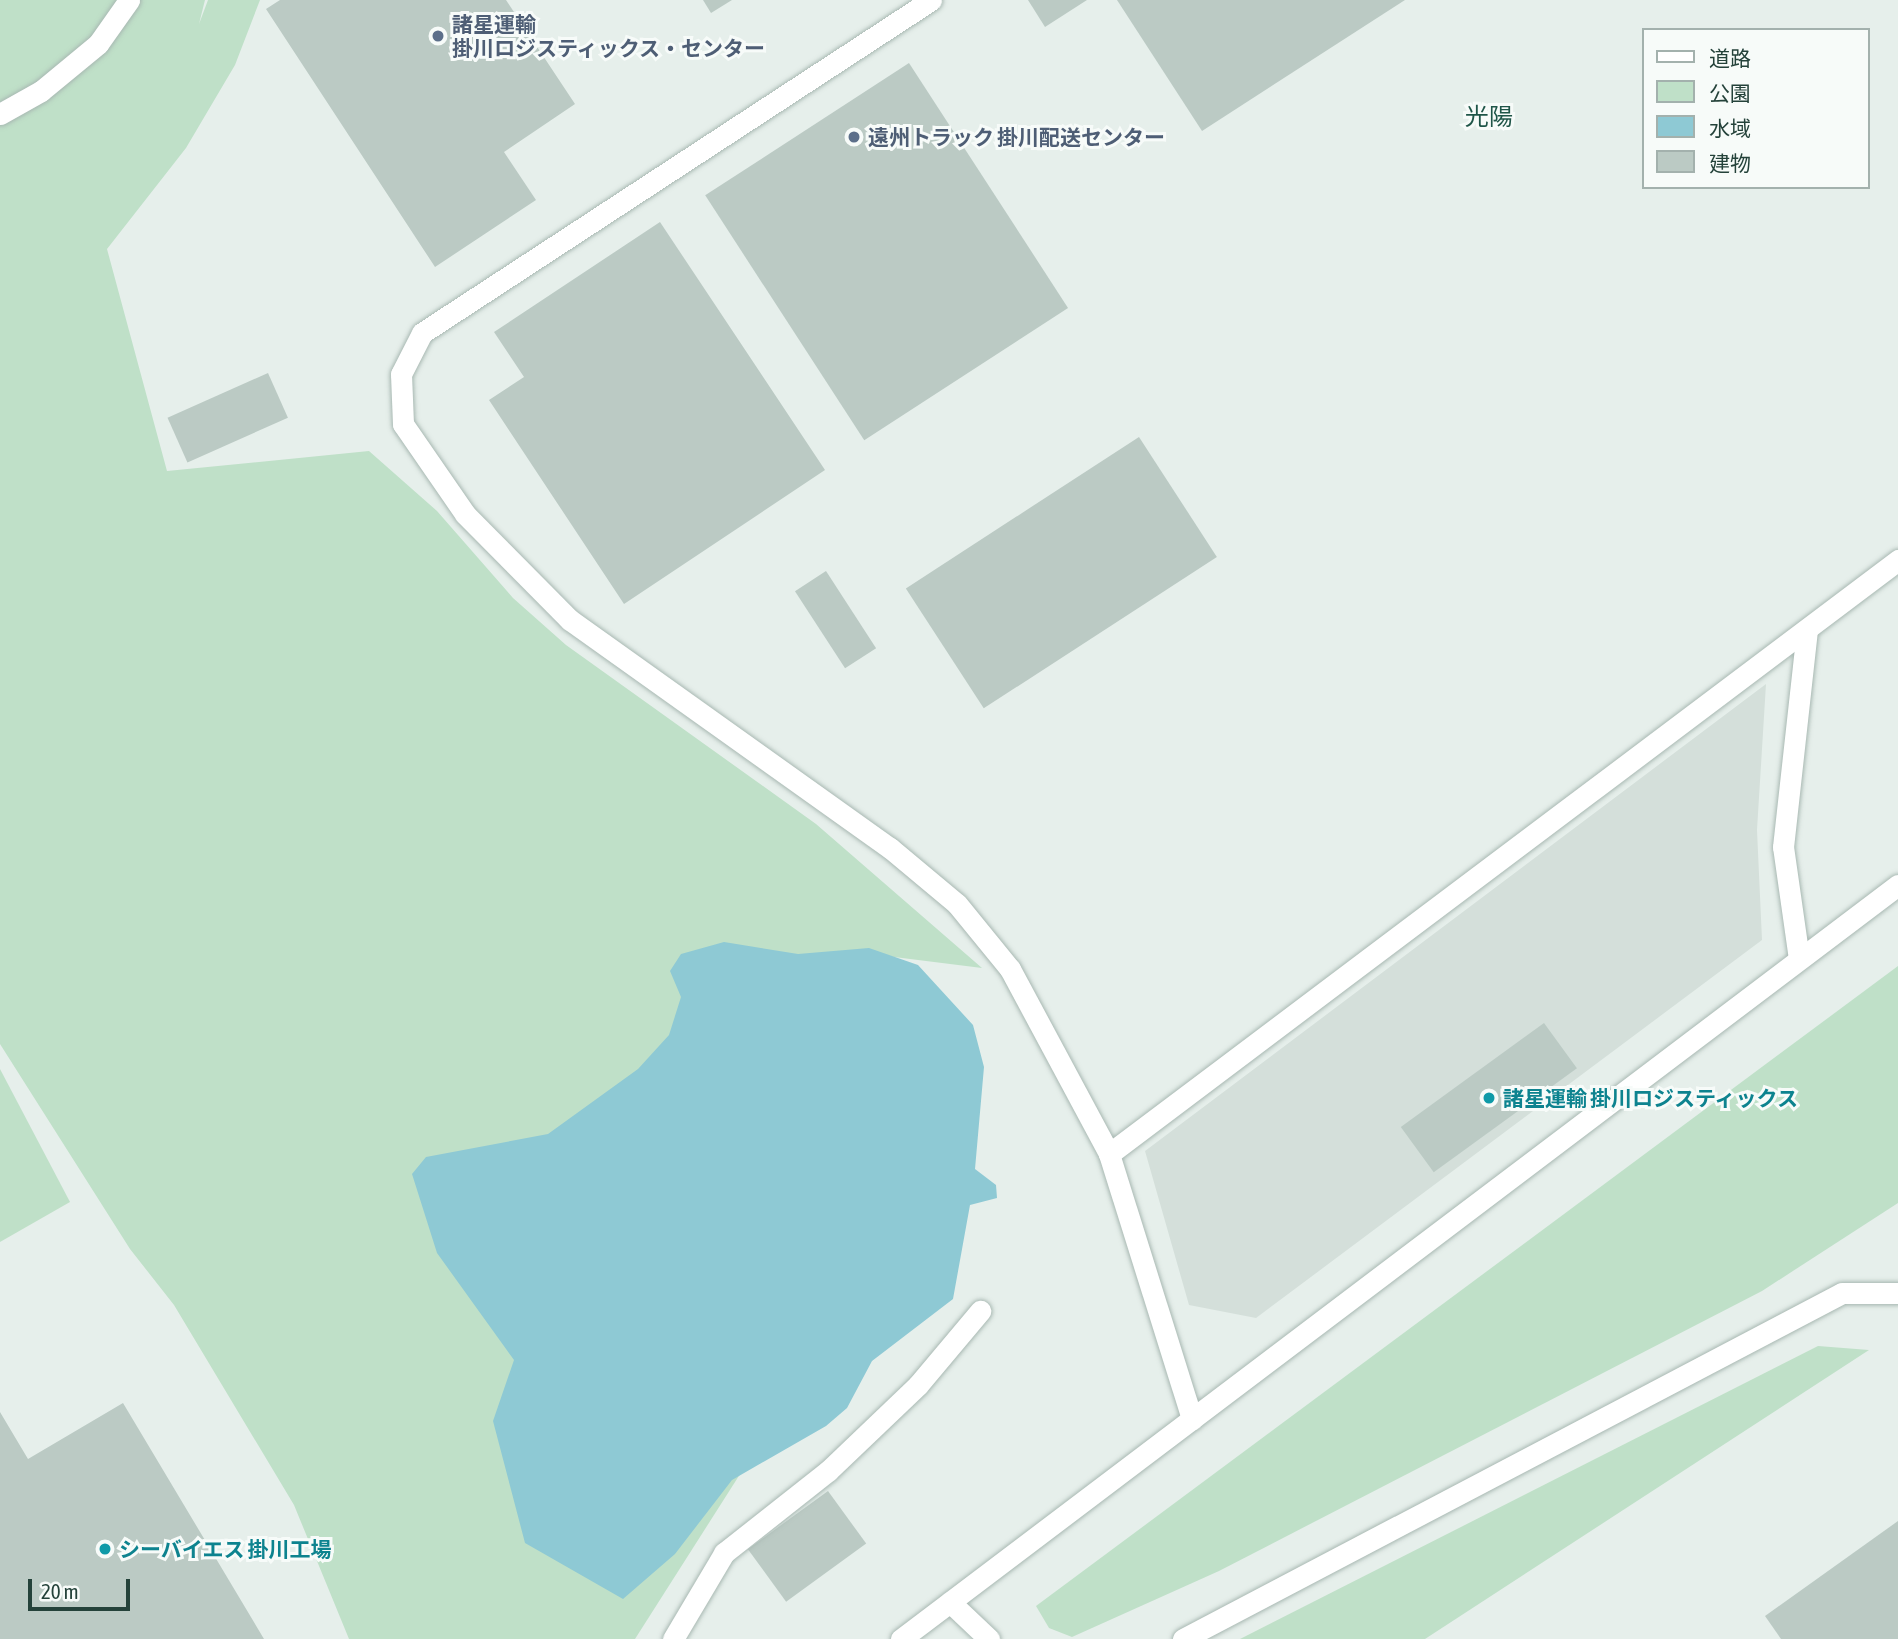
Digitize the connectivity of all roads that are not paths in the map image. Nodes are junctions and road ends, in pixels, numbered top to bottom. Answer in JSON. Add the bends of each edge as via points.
{"nodes":[{"id":1,"x":129,"y":0,"type":"edge"},
{"id":2,"x":931,"y":0,"type":"edge"},
{"id":3,"x":0,"y":114,"type":"edge"},
{"id":4,"x":1898,"y":560,"type":"edge"},
{"id":5,"x":1807,"y":629,"type":"junction"},
{"id":6,"x":1898,"y":885,"type":"edge"},
{"id":7,"x":1799,"y":959,"type":"junction"},
{"id":8,"x":1109,"y":1154,"type":"junction"},
{"id":9,"x":1898,"y":1293,"type":"edge"},
{"id":10,"x":980,"y":1311,"type":"dead end"},
{"id":11,"x":1192,"y":1419,"type":"junction"},
{"id":12,"x":950,"y":1602,"type":"junction"},
{"id":13,"x":673,"y":1639,"type":"edge"},
{"id":14,"x":901,"y":1639,"type":"edge"},
{"id":15,"x":989,"y":1639,"type":"edge"},
{"id":16,"x":1183,"y":1639,"type":"edge"}],
"edges":[{"from":1,"to":3,"type":"street","via":[[98,44],[41,91]]},
{"from":2,"to":8,"type":"street","via":[[422,333],[401,374],[403,424],[465,514],[570,620],[890,848],[957,904],[1010,969]]},
{"from":4,"to":5,"type":"street"},
{"from":5,"to":7,"type":"street","via":[[1783,847]]},
{"from":5,"to":8,"type":"street"},
{"from":6,"to":7,"type":"street"},
{"from":7,"to":11,"type":"street"},
{"from":8,"to":11,"type":"street"},
{"from":9,"to":16,"type":"street","via":[[1842,1293]]},
{"from":10,"to":13,"type":"street","via":[[918,1385],[858,1442],[724,1553]]},
{"from":11,"to":12,"type":"street"},
{"from":12,"to":14,"type":"street"},
{"from":12,"to":15,"type":"street"}]}
